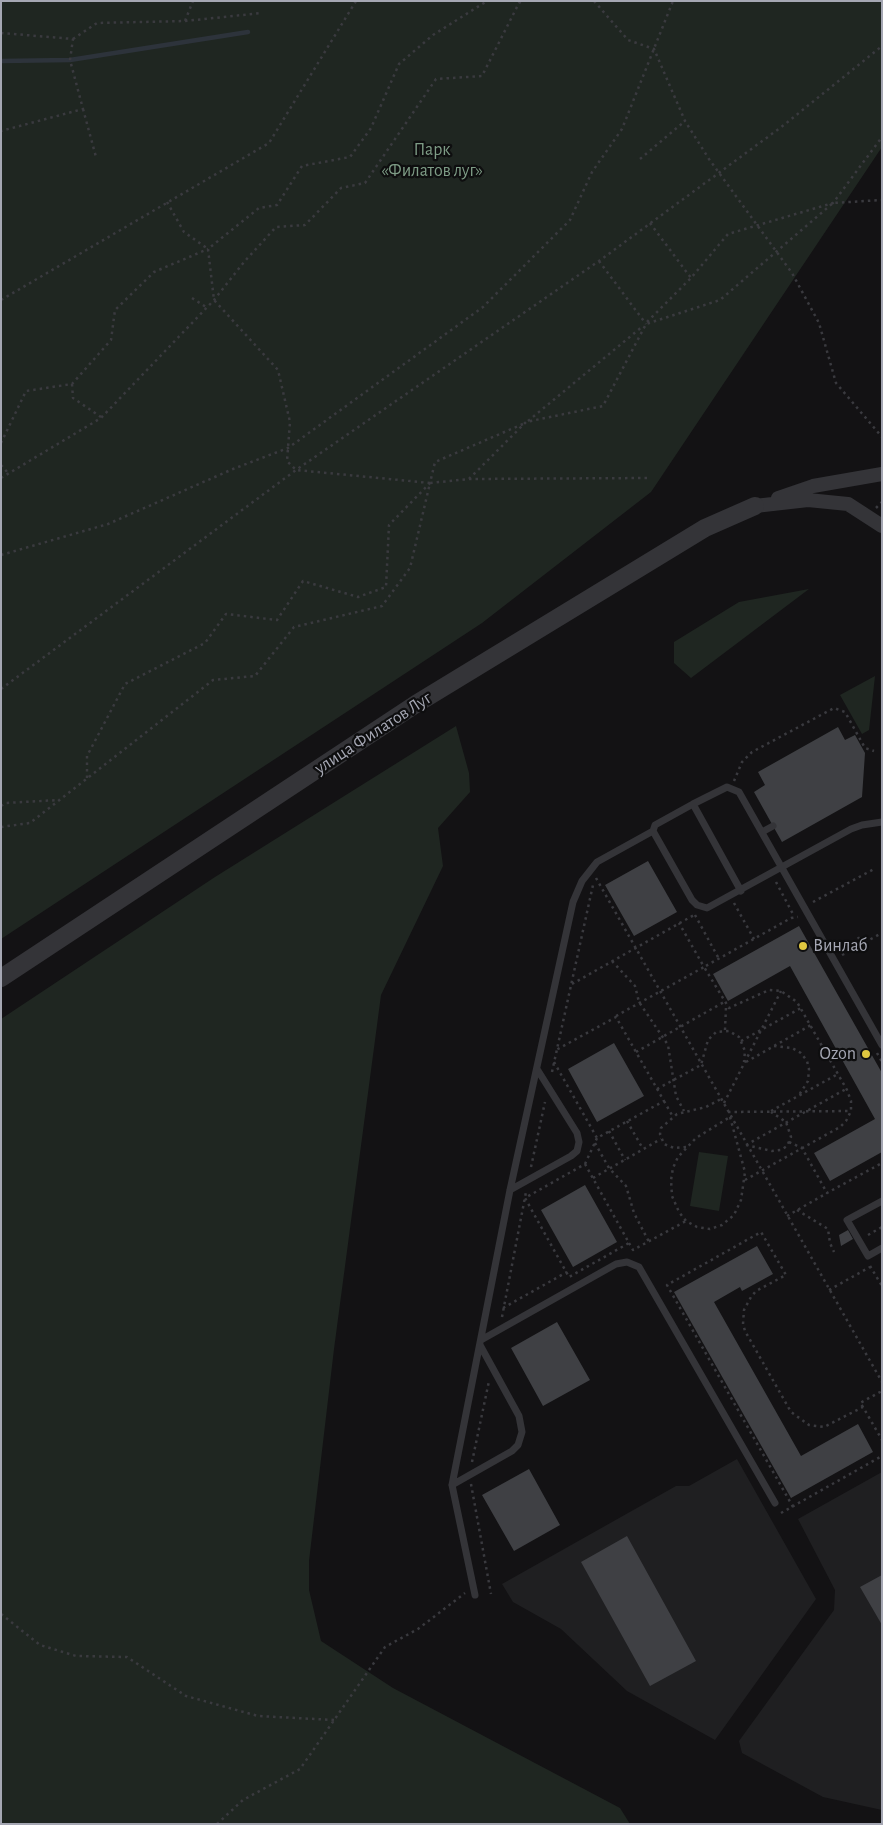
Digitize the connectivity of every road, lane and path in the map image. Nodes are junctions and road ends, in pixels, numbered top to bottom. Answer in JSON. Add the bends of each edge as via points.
{"nodes":[{"id":1,"x":193,"y":1,"type":"edge"},
{"id":2,"x":356,"y":1,"type":"edge"},
{"id":3,"x":487,"y":1,"type":"edge"},
{"id":4,"x":522,"y":1,"type":"edge"},
{"id":5,"x":594,"y":1,"type":"edge"},
{"id":6,"x":673,"y":1,"type":"edge"},
{"id":7,"x":262,"y":13,"type":"dead end"},
{"id":8,"x":185,"y":21,"type":"junction"},
{"id":9,"x":1,"y":33,"type":"edge"},
{"id":10,"x":73,"y":39,"type":"junction"},
{"id":11,"x":882,"y":46,"type":"edge"},
{"id":12,"x":654,"y":49,"type":"junction"},
{"id":13,"x":83,"y":109,"type":"junction"},
{"id":14,"x":685,"y":121,"type":"junction"},
{"id":15,"x":1,"y":131,"type":"edge"},
{"id":16,"x":882,"y":137,"type":"edge"},
{"id":17,"x":96,"y":157,"type":"dead end"},
{"id":18,"x":640,"y":159,"type":"dead end"},
{"id":19,"x":719,"y":172,"type":"junction"},
{"id":20,"x":882,"y":200,"type":"edge"},
{"id":21,"x":167,"y":202,"type":"junction"},
{"id":22,"x":833,"y":203,"type":"junction"},
{"id":23,"x":650,"y":223,"type":"junction"},
{"id":24,"x":208,"y":249,"type":"junction"},
{"id":25,"x":776,"y":251,"type":"junction"},
{"id":26,"x":599,"y":261,"type":"junction"},
{"id":27,"x":691,"y":278,"type":"junction"},
{"id":28,"x":192,"y":298,"type":"dead end"},
{"id":29,"x":1,"y":300,"type":"edge"},
{"id":30,"x":214,"y":300,"type":"junction"},
{"id":31,"x":206,"y":307,"type":"junction"},
{"id":32,"x":646,"y":324,"type":"junction"},
{"id":33,"x":72,"y":384,"type":"junction"},
{"id":34,"x":101,"y":418,"type":"junction"},
{"id":35,"x":526,"y":422,"type":"junction"},
{"id":36,"x":882,"y":437,"type":"edge"},
{"id":37,"x":1,"y":443,"type":"edge"},
{"id":38,"x":288,"y":448,"type":"junction"},
{"id":39,"x":1,"y":465,"type":"edge"},
{"id":40,"x":296,"y":470,"type":"junction"},
{"id":41,"x":9,"y":473,"type":"junction"},
{"id":42,"x":882,"y":474,"type":"edge"},
{"id":43,"x":1,"y":478,"type":"edge"},
{"id":44,"x":648,"y":478,"type":"dead end"},
{"id":45,"x":469,"y":479,"type":"junction"},
{"id":46,"x":430,"y":483,"type":"junction"},
{"id":47,"x":755,"y":506,"type":"junction"},
{"id":48,"x":882,"y":526,"type":"edge"},
{"id":49,"x":1,"y":555,"type":"edge"},
{"id":50,"x":1,"y":689,"type":"edge"},
{"id":51,"x":874,"y":751,"type":"dead end"},
{"id":52,"x":87,"y":778,"type":"junction"},
{"id":53,"x":732,"y":787,"type":"junction"},
{"id":54,"x":60,"y":800,"type":"junction"},
{"id":55,"x":693,"y":804,"type":"junction"},
{"id":56,"x":1,"y":806,"type":"edge"},
{"id":57,"x":882,"y":822,"type":"edge"},
{"id":58,"x":773,"y":826,"type":"dead end"},
{"id":59,"x":1,"y":827,"type":"edge"},
{"id":60,"x":653,"y":830,"type":"junction"},
{"id":61,"x":762,"y":832,"type":"junction"},
{"id":62,"x":782,"y":868,"type":"junction"},
{"id":63,"x":874,"y":869,"type":"dead end"},
{"id":64,"x":771,"y":874,"type":"junction"},
{"id":65,"x":596,"y":878,"type":"dead end"},
{"id":66,"x":742,"y":890,"type":"junction"},
{"id":67,"x":730,"y":897,"type":"junction"},
{"id":68,"x":804,"y":907,"type":"junction"},
{"id":69,"x":707,"y":908,"type":"junction"},
{"id":70,"x":795,"y":917,"type":"junction"},
{"id":71,"x":800,"y":918,"type":"dead end"},
{"id":72,"x":679,"y":923,"type":"dead end"},
{"id":73,"x":880,"y":934,"type":"dead end"},
{"id":74,"x":858,"y":937,"type":"dead end"},
{"id":75,"x":754,"y":939,"type":"junction"},
{"id":76,"x":862,"y":944,"type":"junction"},
{"id":77,"x":635,"y":948,"type":"junction"},
{"id":78,"x":719,"y":959,"type":"junction"},
{"id":79,"x":834,"y":960,"type":"junction"},
{"id":80,"x":612,"y":961,"type":"junction"},
{"id":81,"x":704,"y":967,"type":"junction"},
{"id":82,"x":1,"y":978,"type":"edge"},
{"id":83,"x":572,"y":984,"type":"dead end"},
{"id":84,"x":781,"y":991,"type":"junction"},
{"id":85,"x":660,"y":992,"type":"junction"},
{"id":86,"x":640,"y":1003,"type":"junction"},
{"id":87,"x":725,"y":1004,"type":"junction"},
{"id":88,"x":801,"y":1008,"type":"junction"},
{"id":89,"x":616,"y":1017,"type":"junction"},
{"id":90,"x":810,"y":1025,"type":"junction"},
{"id":91,"x":680,"y":1027,"type":"junction"},
{"id":92,"x":725,"y":1030,"type":"junction"},
{"id":93,"x":761,"y":1030,"type":"junction"},
{"id":94,"x":662,"y":1037,"type":"junction"},
{"id":95,"x":741,"y":1041,"type":"junction"},
{"id":96,"x":882,"y":1045,"type":"edge"},
{"id":97,"x":774,"y":1046,"type":"junction"},
{"id":98,"x":556,"y":1050,"type":"dead end"},
{"id":99,"x":636,"y":1052,"type":"junction"},
{"id":100,"x":554,"y":1061,"type":"dead end"},
{"id":101,"x":744,"y":1062,"type":"junction"},
{"id":102,"x":701,"y":1065,"type":"junction"},
{"id":103,"x":536,"y":1069,"type":"junction"},
{"id":104,"x":838,"y":1074,"type":"junction"},
{"id":105,"x":674,"y":1080,"type":"junction"},
{"id":106,"x":657,"y":1089,"type":"junction"},
{"id":107,"x":846,"y":1089,"type":"junction"},
{"id":108,"x":798,"y":1096,"type":"junction"},
{"id":109,"x":720,"y":1099,"type":"junction"},
{"id":110,"x":664,"y":1101,"type":"junction"},
{"id":111,"x":723,"y":1104,"type":"junction"},
{"id":112,"x":851,"y":1110,"type":"junction"},
{"id":113,"x":684,"y":1111,"type":"junction"},
{"id":114,"x":807,"y":1111,"type":"junction"},
{"id":115,"x":728,"y":1112,"type":"junction"},
{"id":116,"x":770,"y":1112,"type":"junction"},
{"id":117,"x":673,"y":1117,"type":"junction"},
{"id":118,"x":730,"y":1117,"type":"junction"},
{"id":119,"x":627,"y":1121,"type":"junction"},
{"id":120,"x":786,"y":1122,"type":"junction"},
{"id":121,"x":609,"y":1131,"type":"junction"},
{"id":122,"x":597,"y":1138,"type":"junction"},
{"id":123,"x":661,"y":1139,"type":"junction"},
{"id":124,"x":789,"y":1142,"type":"junction"},
{"id":125,"x":595,"y":1143,"type":"junction"},
{"id":126,"x":746,"y":1145,"type":"junction"},
{"id":127,"x":686,"y":1147,"type":"junction"},
{"id":128,"x":802,"y":1148,"type":"junction"},
{"id":129,"x":643,"y":1149,"type":"junction"},
{"id":130,"x":625,"y":1160,"type":"junction"},
{"id":131,"x":882,"y":1163,"type":"edge"},
{"id":132,"x":585,"y":1164,"type":"junction"},
{"id":133,"x":609,"y":1168,"type":"junction"},
{"id":134,"x":761,"y":1171,"type":"junction"},
{"id":135,"x":592,"y":1178,"type":"junction"},
{"id":136,"x":744,"y":1180,"type":"junction"},
{"id":137,"x":510,"y":1190,"type":"junction"},
{"id":138,"x":827,"y":1193,"type":"junction"},
{"id":139,"x":882,"y":1201,"type":"edge"},
{"id":140,"x":797,"y":1210,"type":"junction"},
{"id":141,"x":787,"y":1216,"type":"junction"},
{"id":142,"x":686,"y":1221,"type":"junction"},
{"id":143,"x":882,"y":1227,"type":"edge"},
{"id":144,"x":859,"y":1240,"type":"junction"},
{"id":145,"x":649,"y":1242,"type":"junction"},
{"id":146,"x":629,"y":1243,"type":"junction"},
{"id":147,"x":882,"y":1248,"type":"edge"},
{"id":148,"x":834,"y":1252,"type":"dead end"},
{"id":149,"x":876,"y":1263,"type":"dead end"},
{"id":150,"x":870,"y":1266,"type":"junction"},
{"id":151,"x":567,"y":1272,"type":"junction"},
{"id":152,"x":882,"y":1286,"type":"edge"},
{"id":153,"x":829,"y":1290,"type":"junction"},
{"id":154,"x":504,"y":1308,"type":"dead end"},
{"id":155,"x":480,"y":1343,"type":"junction"},
{"id":156,"x":882,"y":1382,"type":"edge"},
{"id":157,"x":882,"y":1391,"type":"edge"},
{"id":158,"x":863,"y":1407,"type":"junction"},
{"id":159,"x":882,"y":1440,"type":"edge"},
{"id":160,"x":882,"y":1456,"type":"edge"},
{"id":161,"x":470,"y":1475,"type":"junction"},
{"id":162,"x":452,"y":1485,"type":"junction"},
{"id":163,"x":775,"y":1503,"type":"dead end"},
{"id":164,"x":793,"y":1507,"type":"junction"},
{"id":165,"x":781,"y":1514,"type":"dead end"},
{"id":166,"x":474,"y":1591,"type":"joint"},
{"id":167,"x":491,"y":1594,"type":"dead end"},
{"id":168,"x":1,"y":1614,"type":"edge"},
{"id":169,"x":334,"y":1720,"type":"junction"},
{"id":170,"x":217,"y":1824,"type":"edge"}],
"edges":[{"from":1,"to":8,"type":"path"},
{"from":2,"to":21,"type":"path","via":[[269,143]]},
{"from":3,"to":24,"type":"path","via":[[433,35],[399,64],[371,128],[350,157],[302,166],[277,205],[259,208]]},
{"from":4,"to":30,"type":"path","via":[[482,76],[436,79],[365,183],[341,188],[305,225],[276,227]]},
{"from":5,"to":12,"type":"path","via":[[628,40]]},
{"from":6,"to":12,"type":"path"},
{"from":7,"to":8,"type":"path"},
{"from":8,"to":10,"type":"path","via":[[97,23]]},
{"from":9,"to":10,"type":"path"},
{"from":10,"to":13,"type":"path","via":[[70,60]]},
{"from":11,"to":19,"type":"path","via":[[784,125]]},
{"from":12,"to":14,"type":"path"},
{"from":12,"to":38,"type":"path","via":[[622,129],[592,172],[570,220],[483,307]]},
{"from":13,"to":15,"type":"path"},
{"from":13,"to":17,"type":"path"},
{"from":14,"to":18,"type":"path"},
{"from":14,"to":19,"type":"path"},
{"from":16,"to":22,"type":"path"},
{"from":19,"to":23,"type":"path"},
{"from":19,"to":25,"type":"path"},
{"from":20,"to":22,"type":"path"},
{"from":21,"to":24,"type":"path","via":[[184,232]]},
{"from":21,"to":29,"type":"path"},
{"from":22,"to":25,"type":"path"},
{"from":22,"to":27,"type":"path","via":[[728,234]]},
{"from":23,"to":26,"type":"path"},
{"from":23,"to":27,"type":"path"},
{"from":24,"to":30,"type":"path"},
{"from":24,"to":33,"type":"path","via":[[154,272],[115,310],[111,340]]},
{"from":25,"to":32,"type":"path","via":[[720,300]]},
{"from":25,"to":36,"type":"path","via":[[792,273],[818,323],[836,384]]},
{"from":26,"to":32,"type":"path"},
{"from":26,"to":40,"type":"path"},
{"from":27,"to":32,"type":"path"},
{"from":28,"to":31,"type":"path"},
{"from":30,"to":31,"type":"path"},
{"from":30,"to":38,"type":"path","via":[[278,370],[290,422]]},
{"from":31,"to":34,"type":"path"},
{"from":32,"to":35,"type":"path"},
{"from":32,"to":35,"type":"path","via":[[603,406]]},
{"from":33,"to":34,"type":"path","via":[[73,398]]},
{"from":33,"to":37,"type":"path","via":[[26,391]]},
{"from":34,"to":41,"type":"path"},
{"from":35,"to":45,"type":"path"},
{"from":35,"to":46,"type":"path","via":[[435,462]]},
{"from":38,"to":40,"type":"path","via":[[287,461]]},
{"from":38,"to":49,"type":"path","via":[[108,524]]},
{"from":39,"to":41,"type":"path"},
{"from":40,"to":46,"type":"path"},
{"from":40,"to":50,"type":"path"},
{"from":41,"to":43,"type":"path"},
{"from":42,"to":47,"type":"street","name":"улица Филатов Луг","via":[[813,486]]},
{"from":44,"to":45,"type":"path"},
{"from":45,"to":46,"type":"path"},
{"from":46,"to":52,"type":"path","via":[[410,568],[382,606],[294,627],[255,676],[213,680]]},
{"from":46,"to":52,"type":"path","via":[[389,525],[386,587],[358,597],[303,581],[277,620],[226,614],[205,644],[125,684],[87,756]]},
{"from":47,"to":48,"type":"street","name":"улица Филатов Луг","via":[[808,500],[848,504]]},
{"from":47,"to":82,"type":"street","name":"улица Филатов Луг","via":[[705,528],[416,704]]},
{"from":51,"to":53,"type":"path","via":[[865,748],[845,712],[834,708],[752,752],[742,762]]},
{"from":52,"to":54,"type":"path"},
{"from":53,"to":55,"type":"lane","via":[[722,788]]},
{"from":53,"to":61,"type":"lane","via":[[739,792]]},
{"from":54,"to":56,"type":"path"},
{"from":54,"to":59,"type":"path","via":[[30,823]]},
{"from":55,"to":60,"type":"lane","via":[[655,825]]},
{"from":55,"to":66,"type":"lane"},
{"from":57,"to":62,"type":"lane","via":[[856,827]]},
{"from":58,"to":61,"type":"lane"},
{"from":60,"to":69,"type":"lane","via":[[692,900]]},
{"from":60,"to":103,"type":"lane","via":[[597,862],[577,890]]},
{"from":61,"to":62,"type":"lane"},
{"from":62,"to":64,"type":"lane"},
{"from":62,"to":68,"type":"lane"},
{"from":63,"to":68,"type":"path"},
{"from":64,"to":66,"type":"lane"},
{"from":64,"to":70,"type":"path"},
{"from":65,"to":77,"type":"path"},
{"from":66,"to":67,"type":"lane"},
{"from":67,"to":69,"type":"lane"},
{"from":67,"to":75,"type":"path"},
{"from":68,"to":70,"type":"path"},
{"from":68,"to":79,"type":"lane"},
{"from":69,"to":78,"type":"path","via":[[694,915]]},
{"from":70,"to":71,"type":"path"},
{"from":70,"to":75,"type":"path"},
{"from":72,"to":81,"type":"path"},
{"from":73,"to":76,"type":"path"},
{"from":74,"to":76,"type":"path"},
{"from":75,"to":78,"type":"path"},
{"from":76,"to":79,"type":"path"},
{"from":77,"to":80,"type":"path"},
{"from":77,"to":85,"type":"path"},
{"from":78,"to":81,"type":"path"},
{"from":79,"to":96,"type":"lane"},
{"from":80,"to":83,"type":"path"},
{"from":80,"to":86,"type":"path","via":[[635,986]]},
{"from":81,"to":85,"type":"path"},
{"from":81,"to":87,"type":"path"},
{"from":84,"to":87,"type":"path","via":[[758,993],[732,1008]]},
{"from":84,"to":88,"type":"path"},
{"from":84,"to":93,"type":"path"},
{"from":85,"to":86,"type":"path"},
{"from":85,"to":91,"type":"path"},
{"from":86,"to":89,"type":"path"},
{"from":86,"to":94,"type":"path"},
{"from":87,"to":91,"type":"path"},
{"from":87,"to":92,"type":"path"},
{"from":88,"to":90,"type":"path"},
{"from":88,"to":93,"type":"path"},
{"from":89,"to":98,"type":"path"},
{"from":89,"to":99,"type":"path"},
{"from":90,"to":97,"type":"path"},
{"from":90,"to":104,"type":"path"},
{"from":91,"to":94,"type":"path"},
{"from":91,"to":102,"type":"path"},
{"from":92,"to":95,"type":"path","via":[[733,1032]]},
{"from":92,"to":102,"type":"path","via":[[716,1032],[708,1040]]},
{"from":93,"to":95,"type":"path"},
{"from":93,"to":101,"type":"path"},
{"from":94,"to":99,"type":"path"},
{"from":94,"to":105,"type":"path","via":[[670,1050]]},
{"from":95,"to":101,"type":"path"},
{"from":97,"to":101,"type":"path"},
{"from":97,"to":108,"type":"path","via":[[792,1048],[807,1061],[808,1080]]},
{"from":99,"to":106,"type":"path"},
{"from":100,"to":122,"type":"path"},
{"from":101,"to":111,"type":"path"},
{"from":102,"to":105,"type":"path"},
{"from":102,"to":109,"type":"path"},
{"from":103,"to":137,"type":"lane"},
{"from":103,"to":137,"type":"lane","via":[[577,1133],[579,1142],[571,1156]]},
{"from":104,"to":107,"type":"path"},
{"from":104,"to":108,"type":"path"},
{"from":105,"to":106,"type":"path"},
{"from":105,"to":113,"type":"path","via":[[676,1096]]},
{"from":106,"to":110,"type":"path"},
{"from":107,"to":112,"type":"path","via":[[852,1101]]},
{"from":107,"to":114,"type":"path"},
{"from":108,"to":116,"type":"path"},
{"from":109,"to":111,"type":"path"},
{"from":109,"to":113,"type":"path","via":[[706,1107]]},
{"from":110,"to":117,"type":"path"},
{"from":110,"to":119,"type":"path"},
{"from":111,"to":115,"type":"path"},
{"from":112,"to":114,"type":"path"},
{"from":112,"to":128,"type":"path","via":[[840,1127]]},
{"from":113,"to":117,"type":"path"},
{"from":114,"to":116,"type":"path"},
{"from":114,"to":120,"type":"path"},
{"from":115,"to":116,"type":"path"},
{"from":115,"to":118,"type":"path"},
{"from":116,"to":120,"type":"path"},
{"from":117,"to":123,"type":"path","via":[[661,1128]]},
{"from":118,"to":126,"type":"path"},
{"from":118,"to":127,"type":"path"},
{"from":118,"to":136,"type":"path","via":[[743,1158]]},
{"from":119,"to":121,"type":"path"},
{"from":119,"to":129,"type":"path"},
{"from":120,"to":124,"type":"path","via":[[790,1131]]},
{"from":120,"to":126,"type":"path"},
{"from":121,"to":122,"type":"path"},
{"from":121,"to":130,"type":"path"},
{"from":122,"to":125,"type":"path"},
{"from":123,"to":127,"type":"path","via":[[669,1147]]},
{"from":123,"to":129,"type":"path"},
{"from":124,"to":126,"type":"path","via":[[781,1150],[772,1151]]},
{"from":124,"to":128,"type":"path"},
{"from":125,"to":132,"type":"path"},
{"from":125,"to":133,"type":"path"},
{"from":126,"to":134,"type":"path"},
{"from":127,"to":142,"type":"path","via":[[678,1156],[671,1180],[672,1196]]},
{"from":128,"to":134,"type":"path"},
{"from":128,"to":138,"type":"path"},
{"from":129,"to":130,"type":"path"},
{"from":130,"to":133,"type":"path"},
{"from":131,"to":138,"type":"path"},
{"from":132,"to":135,"type":"path"},
{"from":132,"to":151,"type":"path","via":[[525,1198]]},
{"from":133,"to":135,"type":"path"},
{"from":133,"to":145,"type":"path","via":[[626,1186],[634,1213]]},
{"from":134,"to":136,"type":"path"},
{"from":134,"to":141,"type":"path"},
{"from":135,"to":146,"type":"path"},
{"from":136,"to":142,"type":"path","via":[[741,1200],[734,1215],[722,1225],[710,1229]]},
{"from":137,"to":155,"type":"lane"},
{"from":138,"to":140,"type":"path"},
{"from":139,"to":144,"type":"lane","via":[[847,1220]]},
{"from":140,"to":141,"type":"path"},
{"from":140,"to":148,"type":"path","via":[[828,1229]]},
{"from":141,"to":153,"type":"path"},
{"from":142,"to":145,"type":"path"},
{"from":143,"to":144,"type":"path"},
{"from":144,"to":147,"type":"lane","via":[[868,1256]]},
{"from":145,"to":146,"type":"path","via":[[633,1250]]},
{"from":146,"to":151,"type":"path","via":[[569,1277]]},
{"from":149,"to":150,"type":"path"},
{"from":150,"to":152,"type":"path"},
{"from":150,"to":153,"type":"path"},
{"from":151,"to":154,"type":"path"},
{"from":153,"to":156,"type":"path"},
{"from":155,"to":161,"type":"lane","via":[[519,1416],[522,1432],[518,1445],[512,1450]]},
{"from":155,"to":162,"type":"lane"},
{"from":155,"to":163,"type":"lane","via":[[616,1264],[627,1262],[639,1266]]},
{"from":157,"to":158,"type":"path","via":[[860,1403]]},
{"from":158,"to":159,"type":"path"},
{"from":158,"to":164,"type":"path","via":[[824,1427],[809,1425],[791,1412],[743,1324],[744,1310],[756,1291],[786,1274],[761,1232],[667,1285]]},
{"from":160,"to":164,"type":"path"},
{"from":161,"to":162,"type":"lane"},
{"from":161,"to":167,"type":"path"},
{"from":162,"to":166,"type":"lane"},
{"from":164,"to":165,"type":"path"},
{"from":166,"to":169,"type":"path","via":[[385,1647]]},
{"from":168,"to":169,"type":"path","via":[[40,1644],[76,1656],[127,1657],[186,1696],[258,1716]]},
{"from":169,"to":170,"type":"path","via":[[300,1769],[243,1800]]}]}
